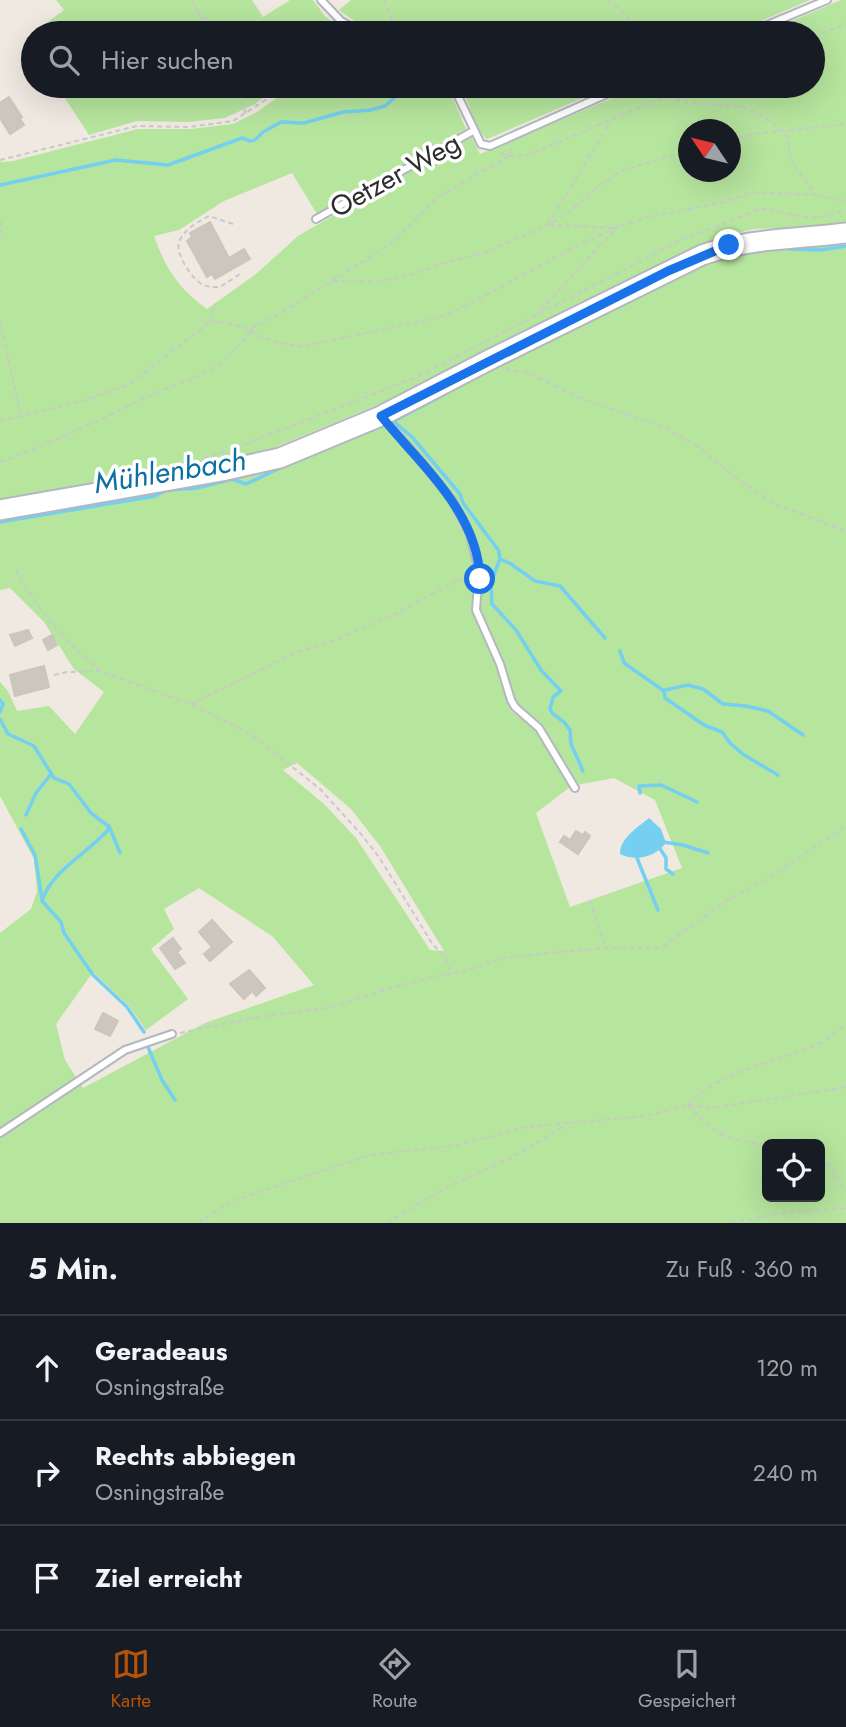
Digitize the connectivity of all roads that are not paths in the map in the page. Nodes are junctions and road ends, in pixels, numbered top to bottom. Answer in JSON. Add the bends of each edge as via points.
{"nodes":[{"id":1,"x":320,"y":0,"type":"edge"},
{"id":2,"x":827,"y":0,"type":"edge"},
{"id":3,"x":342,"y":21,"type":"edge"},
{"id":4,"x":777,"y":21,"type":"edge"},
{"id":5,"x":459,"y":98,"type":"edge"},
{"id":6,"x":598,"y":98,"type":"edge"},
{"id":7,"x":473,"y":131,"type":"junction"},
{"id":8,"x":316,"y":219,"type":"dead end"},
{"id":9,"x":846,"y":233,"type":"edge"},
{"id":10,"x":381,"y":416,"type":"junction"},
{"id":11,"x":0,"y":510,"type":"edge"},
{"id":12,"x":575,"y":788,"type":"dead end"},
{"id":13,"x":172,"y":1034,"type":"road end"},
{"id":14,"x":0,"y":1133,"type":"edge"}],
"edges":[{"from":1,"to":3,"type":"lane"},
{"from":2,"to":4,"type":"lane"},
{"from":5,"to":7,"type":"lane"},
{"from":6,"to":7,"type":"lane","via":[[489,146]]},
{"from":7,"to":8,"type":"lane","name":"Oetzer Weg"},
{"from":9,"to":10,"type":"main road","via":[[729,245],[668,271]]},
{"from":10,"to":11,"type":"main road","via":[[280,458]]},
{"from":10,"to":12,"type":"lane","via":[[463,520],[479,571],[476,610],[511,700],[539,728]]},
{"from":13,"to":14,"type":"lane","via":[[125,1050]]}]}
